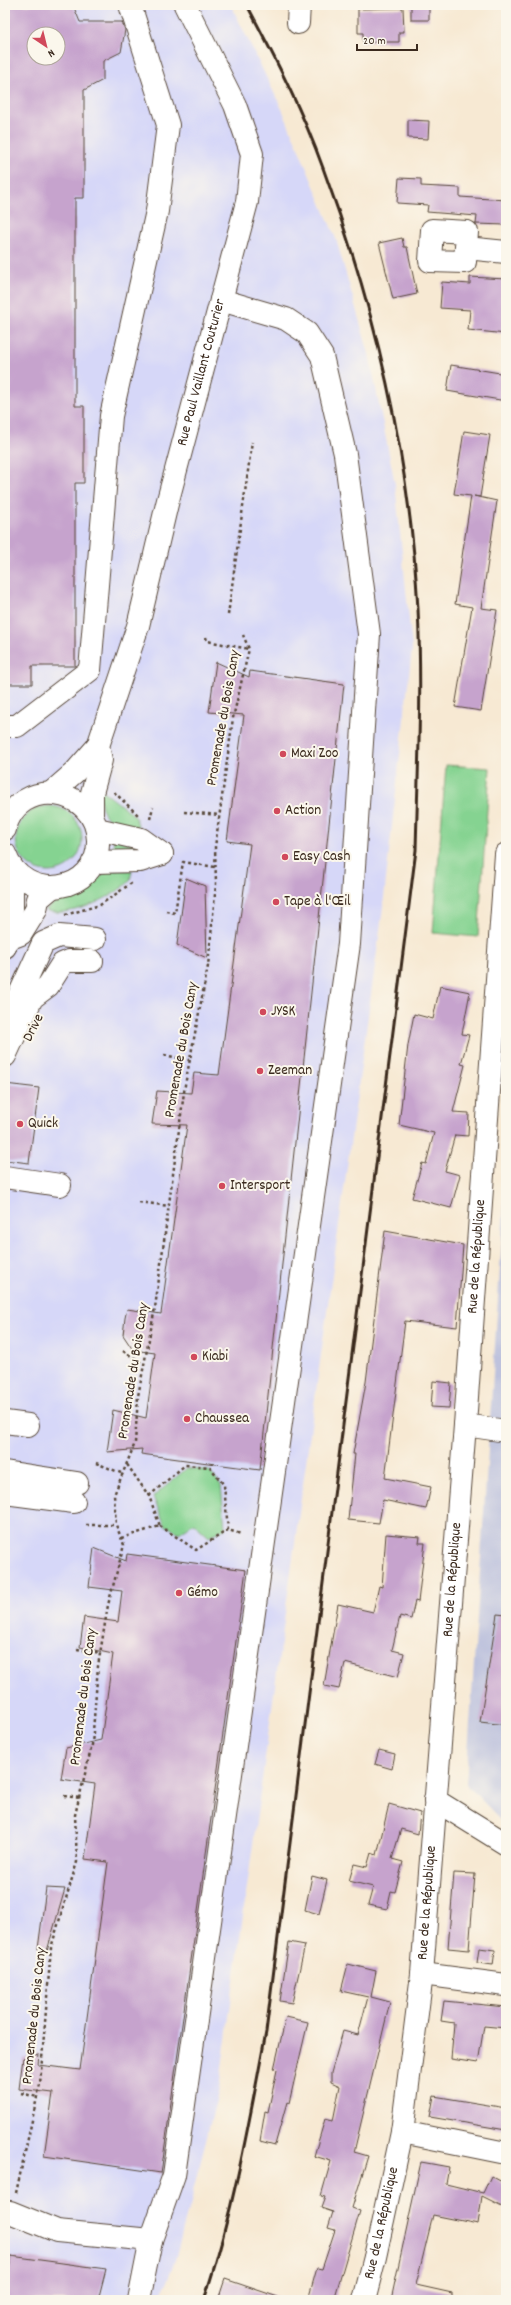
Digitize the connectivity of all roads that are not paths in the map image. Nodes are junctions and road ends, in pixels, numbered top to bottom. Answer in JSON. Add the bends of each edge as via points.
{"nodes":[{"id":1,"x":130,"y":5,"type":"edge"},
{"id":2,"x":185,"y":5,"type":"edge"},
{"id":3,"x":466,"y":248,"type":"dead end"},
{"id":4,"x":506,"y":252,"type":"edge"},
{"id":5,"x":221,"y":300,"type":"junction"},
{"id":6,"x":5,"y":726,"type":"edge"},
{"id":7,"x":98,"y":746,"type":"junction"},
{"id":8,"x":52,"y":792,"type":"junction"},
{"id":9,"x":8,"y":817,"type":"edge"},
{"id":10,"x":94,"y":823,"type":"junction"},
{"id":11,"x":506,"y":854,"type":"edge"},
{"id":12,"x":8,"y":861,"type":"edge"},
{"id":13,"x":93,"y":862,"type":"junction"},
{"id":14,"x":51,"y":888,"type":"junction"},
{"id":15,"x":95,"y":939,"type":"dead end"},
{"id":16,"x":7,"y":943,"type":"edge"},
{"id":17,"x":92,"y":961,"type":"dead end"},
{"id":18,"x":5,"y":1026,"type":"edge"},
{"id":19,"x":5,"y":1057,"type":"edge"},
{"id":20,"x":5,"y":1177,"type":"edge"},
{"id":21,"x":60,"y":1184,"type":"dead end"},
{"id":22,"x":5,"y":1422,"type":"edge"},
{"id":23,"x":28,"y":1425,"type":"dead end"},
{"id":24,"x":465,"y":1425,"type":"junction"},
{"id":25,"x":506,"y":1431,"type":"edge"},
{"id":26,"x":5,"y":1472,"type":"edge"},
{"id":27,"x":5,"y":1493,"type":"edge"},
{"id":28,"x":435,"y":1800,"type":"junction"},
{"id":29,"x":506,"y":1844,"type":"edge"},
{"id":30,"x":422,"y":1974,"type":"junction"},
{"id":31,"x":506,"y":1985,"type":"edge"},
{"id":32,"x":402,"y":2132,"type":"junction"},
{"id":33,"x":506,"y":2153,"type":"edge"},
{"id":34,"x":8,"y":2213,"type":"edge"},
{"id":35,"x":151,"y":2240,"type":"junction"},
{"id":36,"x":139,"y":2300,"type":"edge"},
{"id":37,"x":364,"y":2300,"type":"edge"}],
"edges":[{"from":1,"to":6,"type":"street","via":[[168,125],[157,211],[111,416],[90,670],[17,726]]},
{"from":2,"to":5,"type":"street","name":"Rue Paul Vaillant Couturier","via":[[235,105],[252,154],[247,202]]},
{"from":3,"to":4,"type":"street"},
{"from":5,"to":7,"type":"street","name":"Rue Paul Vaillant Couturier","via":[[138,626]]},
{"from":5,"to":35,"type":"street","via":[[286,319],[306,333],[322,356],[345,454],[369,634],[349,944],[174,2175]]},
{"from":7,"to":8,"type":"street","name":"Rue Paul Vaillant Couturier","via":[[75,772]]},
{"from":7,"to":10,"type":"street","name":"Rue Paul Vaillant Couturier","via":[[101,760],[92,793]]},
{"from":8,"to":9,"type":"street","via":[[26,800]]},
{"from":8,"to":10,"type":"street","via":[[75,799],[84,806]]},
{"from":10,"to":13,"type":"street","name":"Rue Paul Vaillant Couturier","via":[[98,846]]},
{"from":10,"to":13,"type":"street","via":[[141,840],[162,854],[140,861]]},
{"from":11,"to":24,"type":"street","name":"Rue de la République"},
{"from":12,"to":14,"type":"street","via":[[28,882]]},
{"from":12,"to":16,"type":"street","via":[[13,902],[7,927]]},
{"from":13,"to":14,"type":"street","via":[[75,881]]},
{"from":14,"to":16,"type":"street","via":[[38,899],[36,910],[21,934]]},
{"from":15,"to":18,"type":"street","via":[[59,936],[43,944]]},
{"from":17,"to":19,"type":"street","name":"Drive","via":[[69,961],[62,964],[48,986],[32,998]]},
{"from":20,"to":21,"type":"street"},
{"from":22,"to":23,"type":"street"},
{"from":24,"to":25,"type":"street"},
{"from":24,"to":28,"type":"street","name":"Rue de la République"},
{"from":26,"to":27,"type":"street","via":[[76,1492]]},
{"from":28,"to":29,"type":"street"},
{"from":28,"to":30,"type":"street","name":"Rue de la République"},
{"from":30,"to":31,"type":"street"},
{"from":30,"to":32,"type":"street","name":"Rue de la République"},
{"from":32,"to":33,"type":"street"},
{"from":32,"to":37,"type":"street","name":"Rue de la République"},
{"from":34,"to":35,"type":"street","via":[[57,2231]]},
{"from":35,"to":36,"type":"street"}]}
